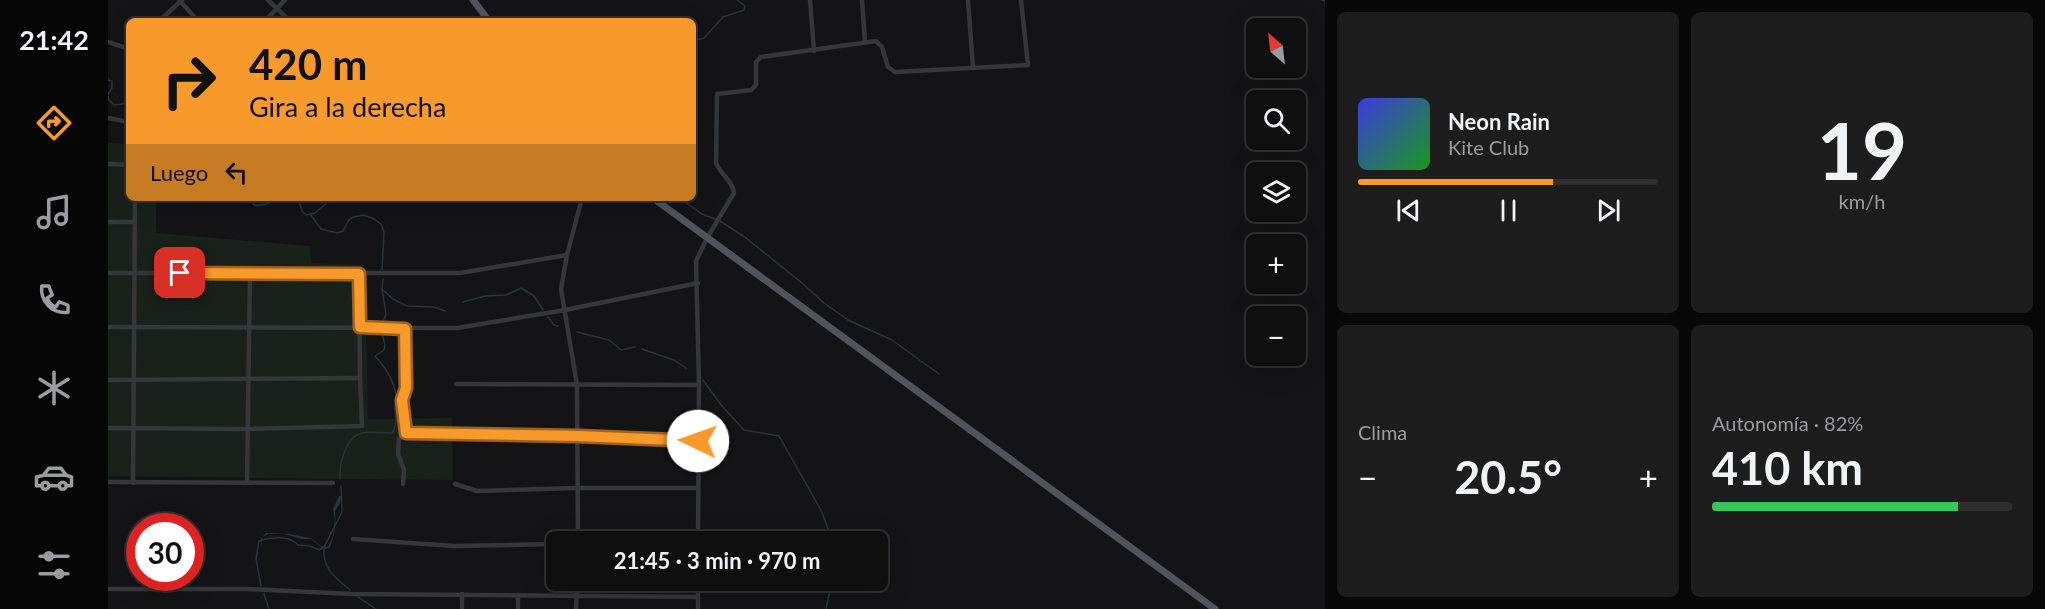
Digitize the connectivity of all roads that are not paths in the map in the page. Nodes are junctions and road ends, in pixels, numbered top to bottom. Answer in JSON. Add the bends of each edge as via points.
{"nodes":[{"id":1,"x":181,"y":0,"type":"edge"},
{"id":2,"x":268,"y":0,"type":"edge"},
{"id":3,"x":285,"y":0,"type":"edge"},
{"id":4,"x":473,"y":0,"type":"edge"},
{"id":5,"x":810,"y":0,"type":"edge"},
{"id":6,"x":862,"y":0,"type":"edge"},
{"id":7,"x":969,"y":0,"type":"edge"},
{"id":8,"x":1021,"y":0,"type":"edge"},
{"id":9,"x":277,"y":8,"type":"junction"},
{"id":10,"x":162,"y":18,"type":"edge"},
{"id":11,"x":196,"y":18,"type":"edge"},
{"id":12,"x":268,"y":18,"type":"edge"},
{"id":13,"x":287,"y":18,"type":"edge"},
{"id":14,"x":487,"y":18,"type":"edge"},
{"id":15,"x":108,"y":42,"type":"edge"},
{"id":16,"x":866,"y":42,"type":"junction"},
{"id":17,"x":126,"y":48,"type":"edge"},
{"id":18,"x":814,"y":51,"type":"junction"},
{"id":19,"x":974,"y":68,"type":"junction"},
{"id":20,"x":108,"y":118,"type":"edge"},
{"id":21,"x":126,"y":121,"type":"edge"},
{"id":22,"x":108,"y":164,"type":"edge"},
{"id":23,"x":126,"y":165,"type":"edge"},
{"id":24,"x":135,"y":201,"type":"edge"},
{"id":25,"x":581,"y":201,"type":"edge"},
{"id":26,"x":657,"y":201,"type":"edge"},
{"id":27,"x":108,"y":222,"type":"edge"},
{"id":28,"x":134,"y":222,"type":"junction"},
{"id":29,"x":707,"y":238,"type":"junction"},
{"id":30,"x":567,"y":255,"type":"junction"},
{"id":31,"x":108,"y":273,"type":"edge"},
{"id":32,"x":134,"y":273,"type":"junction"},
{"id":33,"x":250,"y":273,"type":"junction"},
{"id":34,"x":359,"y":274,"type":"junction"},
{"id":35,"x":698,"y":283,"type":"junction"},
{"id":36,"x":565,"y":310,"type":"junction"},
{"id":37,"x":108,"y":327,"type":"edge"},
{"id":38,"x":133,"y":327,"type":"junction"},
{"id":39,"x":248,"y":327,"type":"junction"},
{"id":40,"x":360,"y":327,"type":"junction"},
{"id":41,"x":405,"y":329,"type":"junction"},
{"id":42,"x":360,"y":378,"type":"junction"},
{"id":43,"x":108,"y":380,"type":"edge"},
{"id":44,"x":248,"y":380,"type":"junction"},
{"id":45,"x":133,"y":381,"type":"junction"},
{"id":46,"x":456,"y":384,"type":"dead end"},
{"id":47,"x":577,"y":385,"type":"junction"},
{"id":48,"x":699,"y":385,"type":"junction"},
{"id":49,"x":134,"y":427,"type":"junction"},
{"id":50,"x":108,"y":428,"type":"edge"},
{"id":51,"x":248,"y":429,"type":"junction"},
{"id":52,"x":406,"y":433,"type":"junction"},
{"id":53,"x":578,"y":436,"type":"junction"},
{"id":54,"x":698,"y":441,"type":"junction"},
{"id":55,"x":247,"y":481,"type":"junction"},
{"id":56,"x":108,"y":482,"type":"edge"},
{"id":57,"x":133,"y":483,"type":"junction"},
{"id":58,"x":333,"y":483,"type":"dead end"},
{"id":59,"x":403,"y":484,"type":"dead end"},
{"id":60,"x":455,"y":484,"type":"dead end"},
{"id":61,"x":577,"y":488,"type":"junction"},
{"id":62,"x":698,"y":488,"type":"junction"},
{"id":63,"x":578,"y":531,"type":"edge"},
{"id":64,"x":698,"y":531,"type":"edge"},
{"id":65,"x":353,"y":539,"type":"dead end"},
{"id":66,"x":546,"y":544,"type":"edge"},
{"id":67,"x":108,"y":590,"type":"edge"},
{"id":68,"x":577,"y":591,"type":"edge"},
{"id":69,"x":698,"y":591,"type":"edge"},
{"id":70,"x":462,"y":594,"type":"junction"},
{"id":71,"x":518,"y":595,"type":"junction"},
{"id":72,"x":577,"y":595,"type":"junction"},
{"id":73,"x":698,"y":597,"type":"junction"},
{"id":74,"x":462,"y":609,"type":"edge"},
{"id":75,"x":518,"y":609,"type":"edge"},
{"id":76,"x":576,"y":609,"type":"edge"},
{"id":77,"x":698,"y":609,"type":"edge"},
{"id":78,"x":1215,"y":609,"type":"edge"}],
"edges":[{"from":1,"to":10,"type":"street"},
{"from":1,"to":11,"type":"street"},
{"from":2,"to":9,"type":"street"},
{"from":3,"to":9,"type":"street"},
{"from":4,"to":14,"type":"main road"},
{"from":5,"to":18,"type":"street"},
{"from":6,"to":16,"type":"street"},
{"from":7,"to":19,"type":"street"},
{"from":8,"to":19,"type":"street","via":[[1028,65]]},
{"from":9,"to":12,"type":"street"},
{"from":9,"to":13,"type":"street"},
{"from":15,"to":17,"type":"street"},
{"from":16,"to":18,"type":"street"},
{"from":16,"to":19,"type":"street","via":[[880,43],[888,67],[895,72]]},
{"from":18,"to":29,"type":"street","via":[[760,57],[756,62],[756,85],[751,90],[717,93],[716,163],[734,193]]},
{"from":20,"to":21,"type":"street"},
{"from":22,"to":23,"type":"street"},
{"from":24,"to":28,"type":"street"},
{"from":25,"to":30,"type":"street"},
{"from":26,"to":29,"type":"main road"},
{"from":27,"to":28,"type":"street"},
{"from":28,"to":32,"type":"street"},
{"from":29,"to":35,"type":"street","via":[[696,261]]},
{"from":29,"to":78,"type":"main road"},
{"from":30,"to":34,"type":"street","via":[[460,273]]},
{"from":30,"to":36,"type":"street","via":[[561,289]]},
{"from":31,"to":32,"type":"street"},
{"from":32,"to":33,"type":"street"},
{"from":32,"to":38,"type":"street"},
{"from":33,"to":34,"type":"street"},
{"from":33,"to":39,"type":"street"},
{"from":34,"to":40,"type":"street"},
{"from":35,"to":36,"type":"street"},
{"from":35,"to":48,"type":"street"},
{"from":36,"to":41,"type":"street","via":[[457,328]]},
{"from":36,"to":47,"type":"street"},
{"from":37,"to":38,"type":"street"},
{"from":38,"to":39,"type":"street"},
{"from":38,"to":45,"type":"street"},
{"from":39,"to":40,"type":"street"},
{"from":39,"to":44,"type":"street"},
{"from":40,"to":41,"type":"street"},
{"from":40,"to":42,"type":"street"},
{"from":41,"to":52,"type":"street","via":[[406,388],[402,400]]},
{"from":42,"to":44,"type":"street"},
{"from":42,"to":51,"type":"street","via":[[362,426]]},
{"from":43,"to":45,"type":"street"},
{"from":44,"to":45,"type":"street"},
{"from":44,"to":51,"type":"street"},
{"from":45,"to":49,"type":"street"},
{"from":46,"to":47,"type":"street"},
{"from":47,"to":48,"type":"street"},
{"from":47,"to":53,"type":"street"},
{"from":48,"to":54,"type":"street"},
{"from":49,"to":50,"type":"street"},
{"from":49,"to":51,"type":"street"},
{"from":49,"to":57,"type":"street"},
{"from":51,"to":55,"type":"street"},
{"from":52,"to":53,"type":"street"},
{"from":52,"to":59,"type":"street","via":[[399,439],[397,452],[404,470]]},
{"from":53,"to":54,"type":"street"},
{"from":53,"to":61,"type":"street"},
{"from":54,"to":62,"type":"street"},
{"from":55,"to":57,"type":"street"},
{"from":55,"to":58,"type":"street"},
{"from":56,"to":57,"type":"street"},
{"from":60,"to":61,"type":"street","via":[[477,491]]},
{"from":61,"to":62,"type":"street"},
{"from":61,"to":63,"type":"street"},
{"from":62,"to":64,"type":"street"},
{"from":65,"to":66,"type":"street","via":[[454,546]]},
{"from":67,"to":70,"type":"street"},
{"from":68,"to":72,"type":"street"},
{"from":69,"to":73,"type":"street"},
{"from":70,"to":71,"type":"street"},
{"from":70,"to":74,"type":"street"},
{"from":71,"to":72,"type":"street"},
{"from":71,"to":75,"type":"street"},
{"from":72,"to":73,"type":"street"},
{"from":72,"to":76,"type":"street"},
{"from":73,"to":77,"type":"street"}]}
